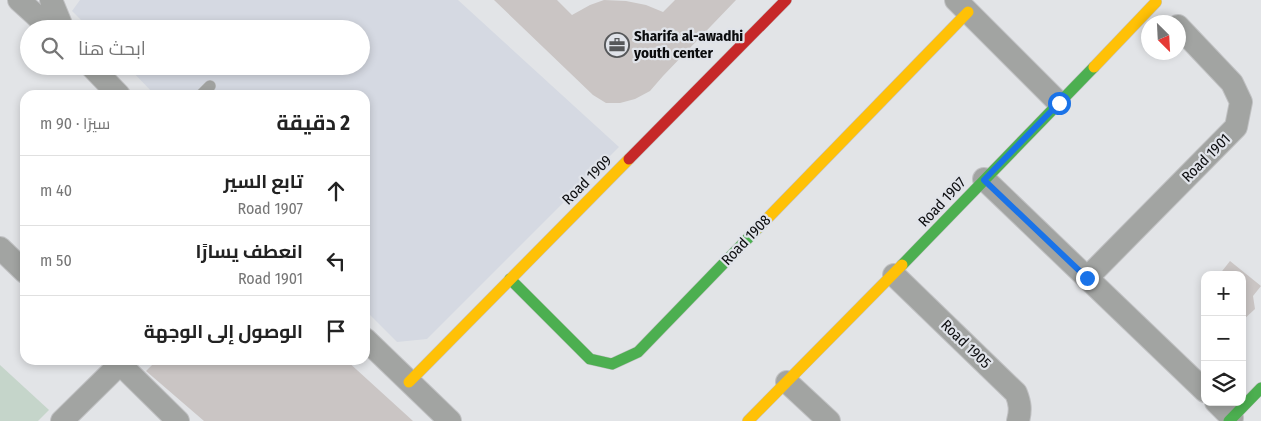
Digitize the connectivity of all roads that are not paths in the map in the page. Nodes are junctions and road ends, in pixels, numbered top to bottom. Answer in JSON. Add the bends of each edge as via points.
{"nodes":[{"id":1,"x":19,"y":0,"type":"edge"},
{"id":2,"x":51,"y":0,"type":"edge"},
{"id":3,"x":786,"y":0,"type":"edge"},
{"id":4,"x":1155,"y":1,"type":"edge"},
{"id":5,"x":962,"y":6,"type":"edge"},
{"id":6,"x":1169,"y":15,"type":"edge"},
{"id":7,"x":41,"y":20,"type":"edge"},
{"id":8,"x":59,"y":20,"type":"edge"},
{"id":9,"x":1186,"y":34,"type":"edge"},
{"id":10,"x":100,"y":75,"type":"edge"},
{"id":11,"x":210,"y":86,"type":"dead end"},
{"id":12,"x":114,"y":90,"type":"edge"},
{"id":13,"x":206,"y":90,"type":"edge"},
{"id":14,"x":1059,"y":103,"type":"junction"},
{"id":15,"x":984,"y":180,"type":"junction"},
{"id":16,"x":0,"y":248,"type":"edge"},
{"id":17,"x":20,"y":267,"type":"edge"},
{"id":18,"x":894,"y":275,"type":"junction"},
{"id":19,"x":1087,"y":278,"type":"junction"},
{"id":20,"x":510,"y":280,"type":"junction"},
{"id":21,"x":370,"y":344,"type":"edge"},
{"id":22,"x":116,"y":365,"type":"edge"},
{"id":23,"x":124,"y":365,"type":"edge"},
{"id":24,"x":409,"y":382,"type":"junction"},
{"id":25,"x":787,"y":382,"type":"junction"},
{"id":26,"x":1201,"y":387,"type":"edge"},
{"id":27,"x":1261,"y":388,"type":"edge"},
{"id":28,"x":1219,"y":406,"type":"edge"},
{"id":29,"x":1230,"y":419,"type":"edge"},
{"id":30,"x":62,"y":421,"type":"edge"},
{"id":31,"x":178,"y":421,"type":"edge"},
{"id":32,"x":450,"y":421,"type":"edge"},
{"id":33,"x":748,"y":421,"type":"edge"},
{"id":34,"x":829,"y":421,"type":"edge"},
{"id":35,"x":1018,"y":421,"type":"edge"}],
"edges":[{"from":1,"to":7,"type":"street"},
{"from":2,"to":8,"type":"street"},
{"from":3,"to":20,"type":"street","name":"Road 1909"},
{"from":4,"to":6,"type":"street"},
{"from":4,"to":14,"type":"street","name":"Road 1907"},
{"from":5,"to":14,"type":"street","name":"Road 1908"},
{"from":5,"to":20,"type":"street","name":"Road 1908","via":[[638,352],[612,364],[590,359]]},
{"from":9,"to":19,"type":"street","name":"Road 1901","via":[[1232,83],[1241,102],[1236,127]]},
{"from":10,"to":12,"type":"street"},
{"from":11,"to":13,"type":"lane"},
{"from":14,"to":15,"type":"street","name":"Road 1907"},
{"from":15,"to":18,"type":"street","name":"Road 1907"},
{"from":15,"to":19,"type":"street"},
{"from":16,"to":17,"type":"street"},
{"from":18,"to":25,"type":"street","name":"Road 1907"},
{"from":18,"to":35,"type":"street","name":"Road 1905","via":[[1016,393],[1020,403]]},
{"from":19,"to":26,"type":"street"},
{"from":20,"to":24,"type":"street","name":"Road 1909"},
{"from":21,"to":24,"type":"street"},
{"from":22,"to":30,"type":"street"},
{"from":23,"to":31,"type":"street"},
{"from":24,"to":32,"type":"street"},
{"from":25,"to":33,"type":"street","name":"Road 1907"},
{"from":25,"to":34,"type":"street"},
{"from":27,"to":29,"type":"street"},
{"from":28,"to":29,"type":"street"}]}
